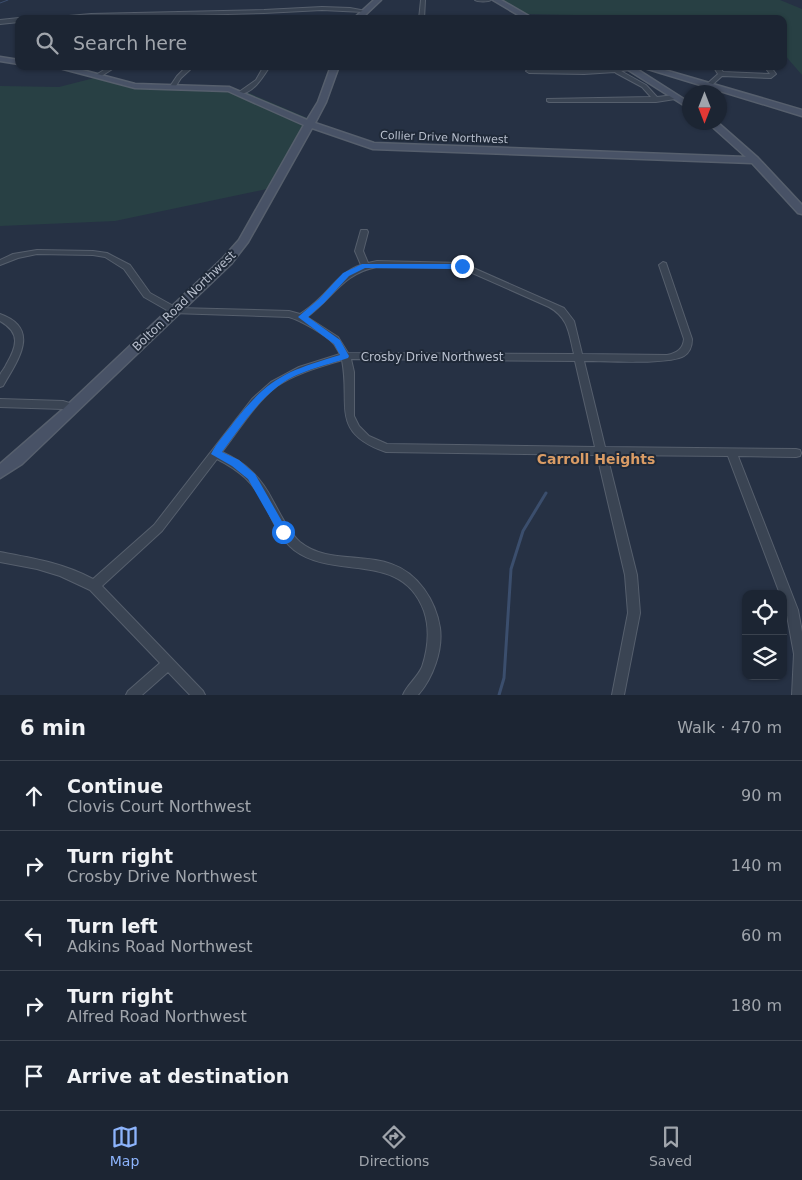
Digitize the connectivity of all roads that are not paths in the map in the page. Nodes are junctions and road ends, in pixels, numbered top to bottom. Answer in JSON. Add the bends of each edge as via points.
{"nodes":[{"id":1,"x":378,"y":0,"type":"edge"},
{"id":2,"x":423,"y":0,"type":"edge"},
{"id":3,"x":477,"y":0,"type":"edge"},
{"id":4,"x":489,"y":0,"type":"edge"},
{"id":5,"x":496,"y":0,"type":"edge"},
{"id":6,"x":364,"y":11,"type":"junction"},
{"id":7,"x":278,"y":12,"type":"junction"},
{"id":8,"x":220,"y":13,"type":"joint"},
{"id":9,"x":84,"y":15,"type":"edge"},
{"id":10,"x":126,"y":15,"type":"edge"},
{"id":11,"x":179,"y":15,"type":"edge"},
{"id":12,"x":278,"y":15,"type":"edge"},
{"id":13,"x":360,"y":15,"type":"edge"},
{"id":14,"x":421,"y":15,"type":"edge"},
{"id":15,"x":524,"y":15,"type":"edge"},
{"id":16,"x":15,"y":20,"type":"edge"},
{"id":17,"x":0,"y":22,"type":"edge"},
{"id":18,"x":0,"y":60,"type":"edge"},
{"id":19,"x":15,"y":62,"type":"edge"},
{"id":20,"x":73,"y":70,"type":"edge"},
{"id":21,"x":108,"y":70,"type":"edge"},
{"id":22,"x":188,"y":70,"type":"edge"},
{"id":23,"x":265,"y":70,"type":"edge"},
{"id":24,"x":334,"y":70,"type":"edge"},
{"id":25,"x":620,"y":70,"type":"edge"},
{"id":26,"x":630,"y":70,"type":"edge"},
{"id":27,"x":657,"y":70,"type":"edge"},
{"id":28,"x":663,"y":70,"type":"edge"},
{"id":29,"x":718,"y":70,"type":"edge"},
{"id":30,"x":770,"y":70,"type":"edge"},
{"id":31,"x":529,"y":71,"type":"dead end"},
{"id":32,"x":616,"y":71,"type":"junction"},
{"id":33,"x":672,"y":74,"type":"junction"},
{"id":34,"x":721,"y":74,"type":"junction"},
{"id":35,"x":98,"y":76,"type":"junction"},
{"id":36,"x":709,"y":85,"type":"joint"},
{"id":37,"x":172,"y":88,"type":"junction"},
{"id":38,"x":727,"y":90,"type":"edge"},
{"id":39,"x":241,"y":93,"type":"junction"},
{"id":40,"x":675,"y":97,"type":"junction"},
{"id":41,"x":549,"y":100,"type":"dead end"},
{"id":42,"x":656,"y":100,"type":"junction"},
{"id":43,"x":682,"y":102,"type":"edge"},
{"id":44,"x":802,"y":112,"type":"edge"},
{"id":45,"x":310,"y":124,"type":"junction"},
{"id":46,"x":720,"y":130,"type":"edge"},
{"id":47,"x":755,"y":160,"type":"junction"},
{"id":48,"x":802,"y":211,"type":"edge"},
{"id":49,"x":364,"y":232,"type":"dead end"},
{"id":50,"x":0,"y":262,"type":"edge"},
{"id":51,"x":663,"y":265,"type":"dead end"},
{"id":52,"x":365,"y":266,"type":"junction"},
{"id":53,"x":175,"y":311,"type":"junction"},
{"id":54,"x":0,"y":316,"type":"edge"},
{"id":55,"x":302,"y":317,"type":"junction"},
{"id":56,"x":345,"y":356,"type":"junction"},
{"id":57,"x":579,"y":357,"type":"junction"},
{"id":58,"x":0,"y":384,"type":"edge"},
{"id":59,"x":0,"y":403,"type":"edge"},
{"id":60,"x":73,"y":408,"type":"junction"},
{"id":61,"x":601,"y":451,"type":"junction"},
{"id":62,"x":731,"y":452,"type":"junction"},
{"id":63,"x":796,"y":453,"type":"dead end"},
{"id":64,"x":216,"y":454,"type":"junction"},
{"id":65,"x":0,"y":472,"type":"edge"},
{"id":66,"x":0,"y":557,"type":"edge"},
{"id":67,"x":94,"y":586,"type":"junction"},
{"id":68,"x":168,"y":664,"type":"junction"},
{"id":69,"x":132,"y":695,"type":"edge"},
{"id":70,"x":199,"y":695,"type":"edge"},
{"id":71,"x":409,"y":695,"type":"edge"},
{"id":72,"x":618,"y":695,"type":"edge"},
{"id":73,"x":798,"y":695,"type":"edge"}],
"edges":[{"from":1,"to":6,"type":"main road"},
{"from":2,"to":14,"type":"street"},
{"from":3,"to":4,"type":"street"},
{"from":5,"to":15,"type":"main road"},
{"from":6,"to":7,"type":"street","via":[[342,8]]},
{"from":6,"to":13,"type":"main road"},
{"from":7,"to":8,"type":"street"},
{"from":7,"to":12,"type":"street"},
{"from":8,"to":11,"type":"street"},
{"from":9,"to":10,"type":"street"},
{"from":16,"to":17,"type":"street"},
{"from":18,"to":19,"type":"main road"},
{"from":20,"to":35,"type":"main road","name":"Collier Drive Northwest"},
{"from":21,"to":35,"type":"street"},
{"from":22,"to":37,"type":"street"},
{"from":23,"to":39,"type":"street","via":[[258,81]]},
{"from":24,"to":45,"type":"main road","name":"Bolton Road Northwest"},
{"from":25,"to":32,"type":"street"},
{"from":26,"to":40,"type":"main road"},
{"from":27,"to":33,"type":"main road"},
{"from":28,"to":33,"type":"main road"},
{"from":29,"to":34,"type":"street"},
{"from":30,"to":34,"type":"street","via":[[772,76]]},
{"from":31,"to":32,"type":"street"},
{"from":32,"to":42,"type":"street","via":[[638,82]]},
{"from":33,"to":36,"type":"main road"},
{"from":34,"to":36,"type":"street"},
{"from":35,"to":37,"type":"main road","name":"Collier Drive Northwest","via":[[135,86]]},
{"from":37,"to":39,"type":"main road","name":"Collier Drive Northwest","via":[[217,88]]},
{"from":38,"to":44,"type":"main road"},
{"from":39,"to":45,"type":"main road","name":"Collier Drive Northwest"},
{"from":40,"to":42,"type":"street"},
{"from":40,"to":43,"type":"main road"},
{"from":41,"to":42,"type":"street"},
{"from":45,"to":47,"type":"main road","name":"Collier Drive Northwest","via":[[373,146]]},
{"from":45,"to":53,"type":"main road","name":"Bolton Road Northwest","via":[[243,242]]},
{"from":46,"to":47,"type":"main road"},
{"from":47,"to":48,"type":"main road"},
{"from":49,"to":52,"type":"street","via":[[360,251]]},
{"from":50,"to":53,"type":"street","via":[[37,252],[107,255],[127,267],[146,295]]},
{"from":51,"to":57,"type":"street","name":"Crosby Drive Northwest","via":[[688,339],[684,352],[667,358]]},
{"from":52,"to":55,"type":"street","via":[[346,274],[322,301]]},
{"from":52,"to":57,"type":"street","via":[[448,265],[474,270],[561,310],[570,321]]},
{"from":53,"to":55,"type":"street"},
{"from":53,"to":60,"type":"main road","name":"Bolton Road Northwest"},
{"from":54,"to":58,"type":"street","via":[[16,325],[21,338]]},
{"from":55,"to":56,"type":"street","via":[[338,342]]},
{"from":56,"to":57,"type":"street","name":"Crosby Drive Northwest"},
{"from":56,"to":61,"type":"street","via":[[349,375],[349,419],[358,434],[375,445],[398,450]]},
{"from":56,"to":64,"type":"street","name":"Crosby Drive Northwest","via":[[302,369],[274,384],[255,402]]},
{"from":57,"to":61,"type":"street"},
{"from":59,"to":60,"type":"street"},
{"from":60,"to":65,"type":"main road","name":"Bolton Road Northwest"},
{"from":61,"to":62,"type":"street"},
{"from":61,"to":72,"type":"street","via":[[631,575],[634,613]]},
{"from":62,"to":63,"type":"street"},
{"from":62,"to":73,"type":"street","via":[[792,610],[800,654]]},
{"from":64,"to":67,"type":"street","name":"Crosby Drive Northwest","via":[[158,528]]},
{"from":64,"to":71,"type":"street","via":[[235,463],[252,477],[283,532],[297,546],[320,557],[372,563],[393,570],[414,585],[429,609],[434,632],[431,662],[419,686]]},
{"from":66,"to":67,"type":"street","via":[[60,569]]},
{"from":67,"to":68,"type":"street"},
{"from":68,"to":69,"type":"street"},
{"from":68,"to":70,"type":"street"}]}
